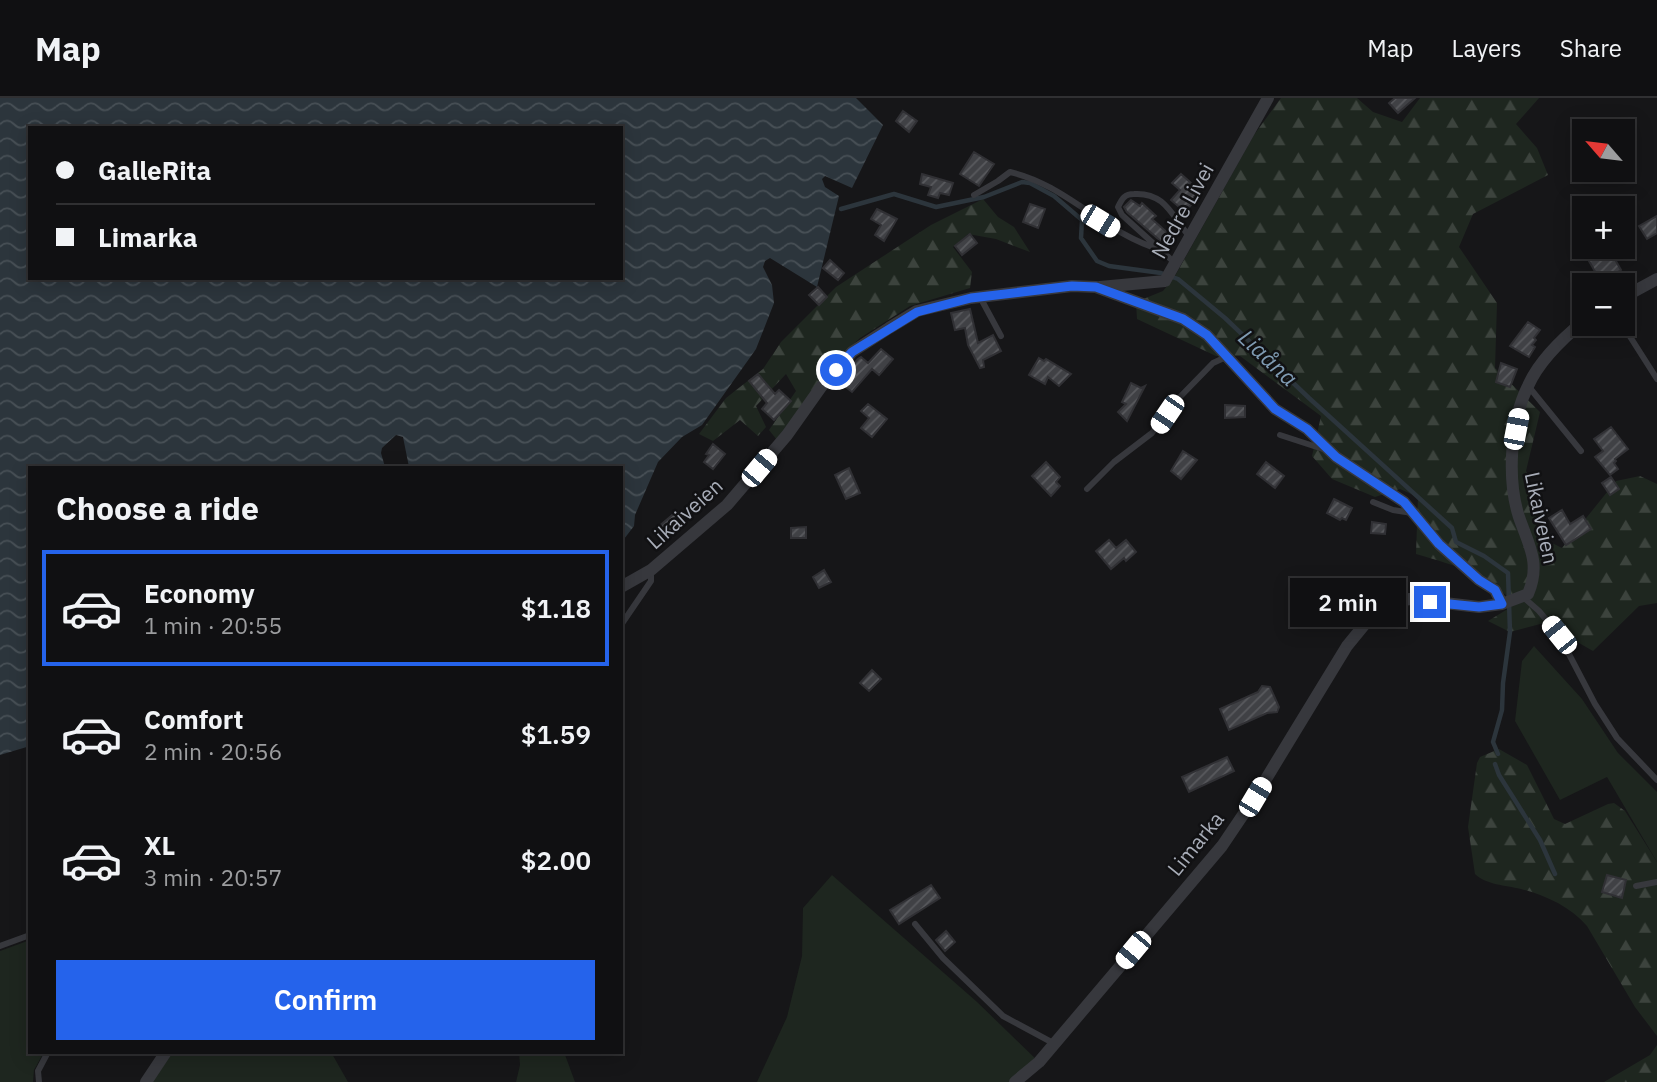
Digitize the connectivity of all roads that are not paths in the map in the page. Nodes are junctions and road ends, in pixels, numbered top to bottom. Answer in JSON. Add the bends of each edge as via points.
{"nodes":[{"id":1,"x":1268,"y":98,"type":"edge"},
{"id":2,"x":974,"y":195,"type":"dead end"},
{"id":3,"x":1190,"y":238,"type":"junction"},
{"id":4,"x":1161,"y":250,"type":"junction"},
{"id":5,"x":1176,"y":264,"type":"junction"},
{"id":6,"x":1657,"y":279,"type":"edge"},
{"id":7,"x":1096,"y":287,"type":"junction"},
{"id":8,"x":1635,"y":291,"type":"edge"},
{"id":9,"x":980,"y":297,"type":"junction"},
{"id":10,"x":1572,"y":331,"type":"edge"},
{"id":11,"x":1001,"y":336,"type":"dead end"},
{"id":12,"x":1630,"y":336,"type":"edge"},
{"id":13,"x":1227,"y":356,"type":"junction"},
{"id":14,"x":1657,"y":379,"type":"edge"},
{"id":15,"x":1528,"y":385,"type":"junction"},
{"id":16,"x":1280,"y":435,"type":"dead end"},
{"id":17,"x":1329,"y":450,"type":"junction"},
{"id":18,"x":1581,"y":451,"type":"dead end"},
{"id":19,"x":1087,"y":489,"type":"dead end"},
{"id":20,"x":1373,"y":502,"type":"dead end"},
{"id":21,"x":1413,"y":513,"type":"junction"},
{"id":22,"x":651,"y":570,"type":"junction"},
{"id":23,"x":623,"y":586,"type":"edge"},
{"id":24,"x":1523,"y":597,"type":"junction"},
{"id":25,"x":1502,"y":604,"type":"junction"},
{"id":26,"x":623,"y":622,"type":"edge"},
{"id":27,"x":1657,"y":780,"type":"edge"},
{"id":28,"x":1657,"y":882,"type":"edge"},
{"id":29,"x":1636,"y":886,"type":"dead end"},
{"id":30,"x":915,"y":924,"type":"dead end"},
{"id":31,"x":28,"y":935,"type":"edge"},
{"id":32,"x":0,"y":946,"type":"edge"},
{"id":33,"x":1055,"y":1044,"type":"junction"},
{"id":34,"x":47,"y":1054,"type":"edge"},
{"id":35,"x":165,"y":1054,"type":"edge"},
{"id":36,"x":39,"y":1082,"type":"edge"},
{"id":37,"x":146,"y":1082,"type":"edge"},
{"id":38,"x":1015,"y":1082,"type":"edge"}],
"edges":[{"from":1,"to":3,"type":"street","name":"Nedre Livei"},
{"from":2,"to":4,"type":"lane","via":[[1010,172],[1023,175],[1057,191],[1119,233]]},
{"from":3,"to":4,"type":"lane","via":[[1174,213],[1152,195],[1128,194],[1118,207],[1122,215]]},
{"from":3,"to":5,"type":"street","name":"Nedre Livei"},
{"from":4,"to":5,"type":"lane"},
{"from":5,"to":7,"type":"street","name":"Nedre Livei","via":[[1166,281]]},
{"from":6,"to":8,"type":"street"},
{"from":7,"to":9,"type":"street","name":"Likaiveien"},
{"from":7,"to":13,"type":"street","name":"Likaiveien","via":[[1183,319]]},
{"from":9,"to":11,"type":"lane"},
{"from":9,"to":22,"type":"street","name":"Likaiveien","via":[[917,312],[852,352],[727,505]]},
{"from":10,"to":15,"type":"street","name":"Likaiveien"},
{"from":12,"to":14,"type":"lane"},
{"from":13,"to":17,"type":"street","name":"Likaiveien","via":[[1275,409]]},
{"from":13,"to":19,"type":"lane","via":[[1209,367],[1152,433]]},
{"from":15,"to":18,"type":"lane"},
{"from":15,"to":24,"type":"street","name":"Likaiveien","via":[[1511,471],[1535,569]]},
{"from":16,"to":17,"type":"lane"},
{"from":17,"to":21,"type":"street","name":"Likaiveien"},
{"from":20,"to":21,"type":"lane"},
{"from":21,"to":25,"type":"street","name":"Likaiveien","via":[[1439,544],[1495,590]]},
{"from":22,"to":23,"type":"street","name":"Likaiveien"},
{"from":22,"to":26,"type":"lane","via":[[651,581]]},
{"from":24,"to":25,"type":"street"},
{"from":24,"to":27,"type":"lane","via":[[1559,635],[1617,738]]},
{"from":25,"to":33,"type":"street","name":"Limarka","via":[[1479,607],[1410,599],[1391,602],[1374,613],[1347,646],[1222,846]]},
{"from":28,"to":29,"type":"lane"},
{"from":30,"to":33,"type":"lane","via":[[1003,1016]]},
{"from":31,"to":32,"type":"lane"},
{"from":33,"to":38,"type":"street","name":"Limarka"},
{"from":34,"to":36,"type":"lane","via":[[38,1071]]},
{"from":35,"to":37,"type":"street"}]}
